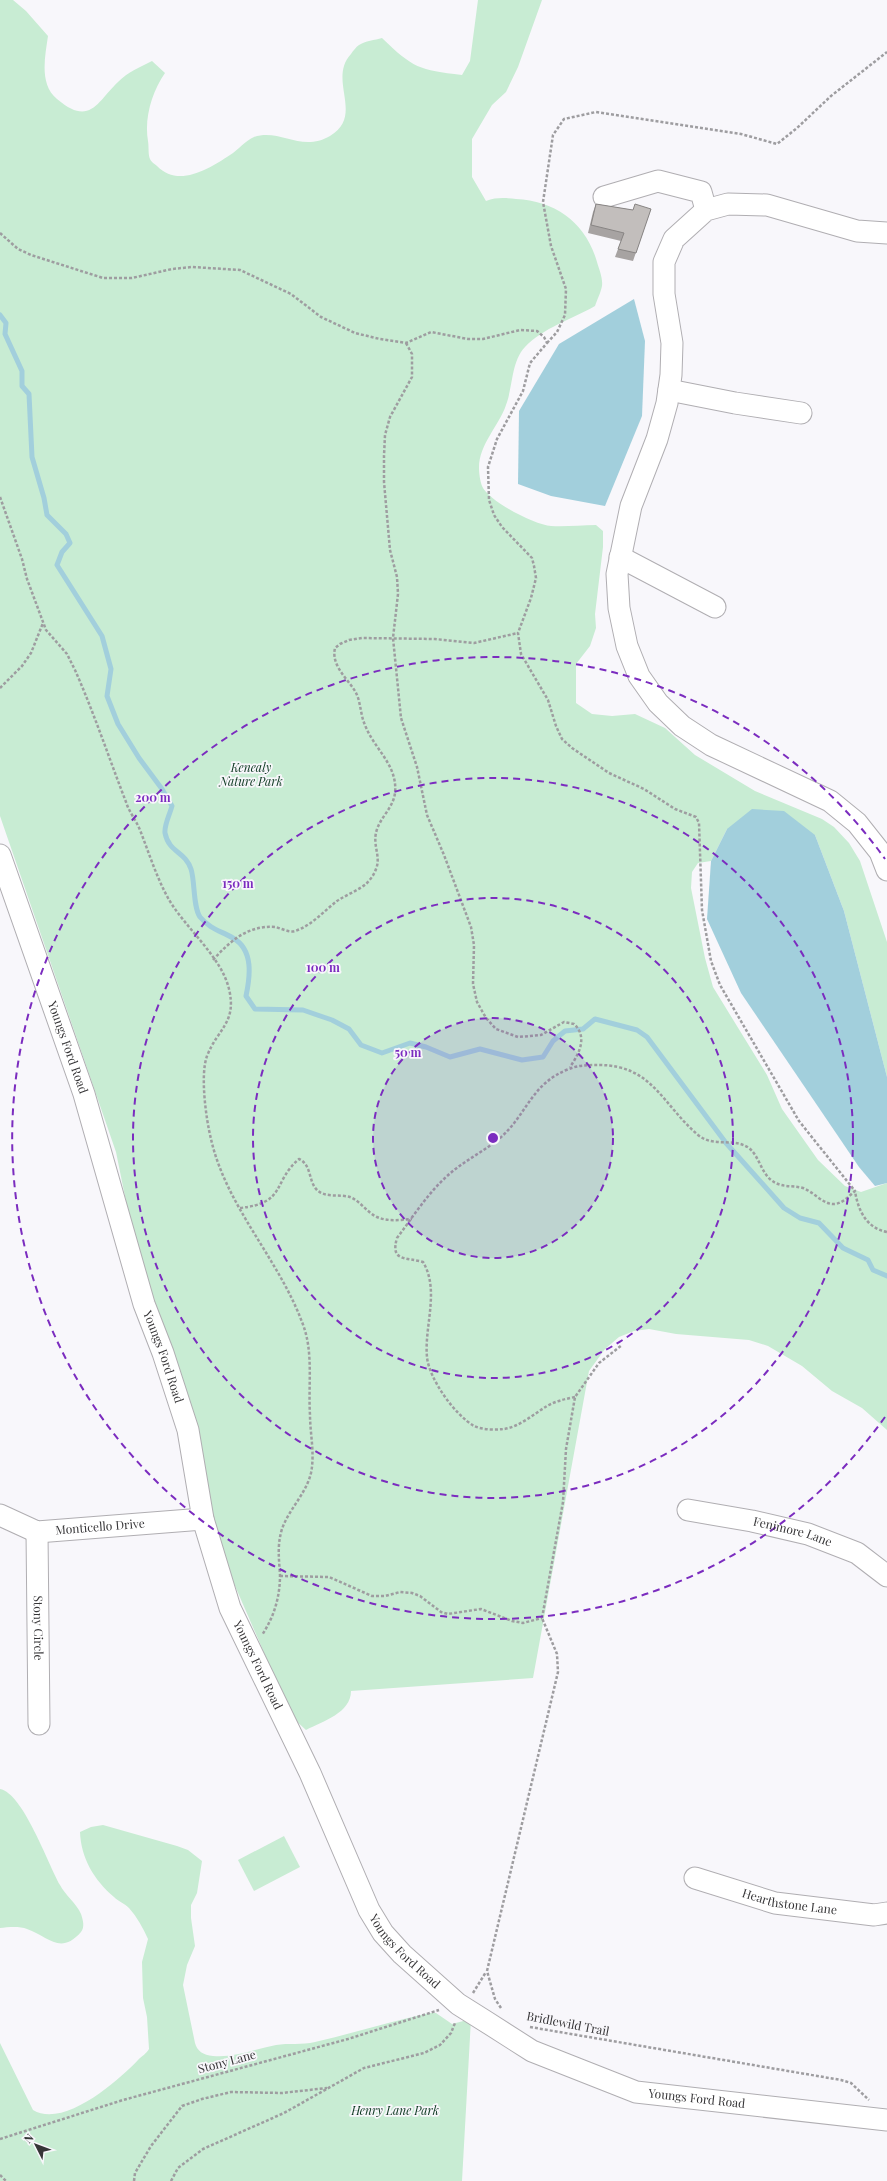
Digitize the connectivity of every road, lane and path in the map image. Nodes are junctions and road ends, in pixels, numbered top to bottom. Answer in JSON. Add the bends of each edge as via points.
{"nodes":[{"id":1,"x":887,"y":52,"type":"edge"},
{"id":2,"x":604,"y":197,"type":"dead end"},
{"id":3,"x":706,"y":210,"type":"junction"},
{"id":4,"x":0,"y":233,"type":"edge"},
{"id":5,"x":887,"y":233,"type":"edge"},
{"id":6,"x":406,"y":343,"type":"junction"},
{"id":7,"x":548,"y":343,"type":"junction"},
{"id":8,"x":669,"y":390,"type":"junction"},
{"id":9,"x":801,"y":413,"type":"dead end"},
{"id":10,"x":0,"y":497,"type":"edge"},
{"id":11,"x":620,"y":557,"type":"junction"},
{"id":12,"x":715,"y":608,"type":"dead end"},
{"id":13,"x":44,"y":623,"type":"junction"},
{"id":14,"x":518,"y":633,"type":"junction"},
{"id":15,"x":393,"y":638,"type":"junction"},
{"id":16,"x":0,"y":688,"type":"edge"},
{"id":17,"x":0,"y":855,"type":"edge"},
{"id":18,"x":887,"y":870,"type":"edge"},
{"id":19,"x":213,"y":960,"type":"junction"},
{"id":20,"x":569,"y":1068,"type":"junction"},
{"id":21,"x":855,"y":1191,"type":"junction"},
{"id":22,"x":240,"y":1208,"type":"junction"},
{"id":23,"x":412,"y":1219,"type":"junction"},
{"id":24,"x":887,"y":1232,"type":"edge"},
{"id":25,"x":622,"y":1345,"type":"dead end"},
{"id":26,"x":575,"y":1397,"type":"junction"},
{"id":27,"x":688,"y":1510,"type":"dead end"},
{"id":28,"x":0,"y":1515,"type":"edge"},
{"id":29,"x":203,"y":1519,"type":"junction"},
{"id":30,"x":37,"y":1532,"type":"junction"},
{"id":31,"x":280,"y":1576,"type":"junction"},
{"id":32,"x":887,"y":1576,"type":"edge"},
{"id":33,"x":542,"y":1618,"type":"junction"},
{"id":34,"x":251,"y":1652,"type":"junction"},
{"id":35,"x":39,"y":1724,"type":"dead end"},
{"id":36,"x":695,"y":1878,"type":"dead end"},
{"id":37,"x":887,"y":1913,"type":"edge"},
{"id":38,"x":487,"y":1972,"type":"junction"},
{"id":39,"x":479,"y":1983,"type":"dead end"},
{"id":40,"x":461,"y":2006,"type":"junction"},
{"id":41,"x":505,"y":2014,"type":"dead end"},
{"id":42,"x":526,"y":2026,"type":"dead end"},
{"id":43,"x":329,"y":2088,"type":"junction"},
{"id":44,"x":872,"y":2104,"type":"dead end"},
{"id":45,"x":887,"y":2120,"type":"edge"},
{"id":46,"x":0,"y":2139,"type":"edge"},
{"id":47,"x":0,"y":2175,"type":"edge"},
{"id":48,"x":6,"y":2181,"type":"edge"},
{"id":49,"x":134,"y":2181,"type":"edge"},
{"id":50,"x":171,"y":2181,"type":"edge"}],
"edges":[{"from":1,"to":7,"type":"path","via":[[831,96],[777,144],[741,134],[596,112],[564,120],[553,135],[542,202],[551,246],[566,288],[565,315],[558,332]]},
{"from":2,"to":3,"type":"street","via":[[658,181],[701,192]]},
{"from":3,"to":5,"type":"street","via":[[728,204],[767,205],[857,231]]},
{"from":3,"to":8,"type":"street","via":[[674,239],[664,262],[664,294],[672,343]]},
{"from":4,"to":6,"type":"path","via":[[18,249],[31,255],[103,278],[126,278],[192,267],[240,270],[275,285],[321,317],[355,333]]},
{"from":6,"to":7,"type":"path","via":[[432,332],[468,339],[494,337],[520,330],[537,331]]},
{"from":6,"to":15,"type":"path","via":[[412,354],[412,377],[390,417],[385,435],[384,456],[389,543],[398,594]]},
{"from":7,"to":14,"type":"path","via":[[530,363],[523,391],[497,439],[488,467],[489,500],[494,515],[532,558],[534,566],[536,578]]},
{"from":8,"to":9,"type":"street"},
{"from":8,"to":11,"type":"street","via":[[657,439],[631,506]]},
{"from":10,"to":13,"type":"path"},
{"from":11,"to":12,"type":"street"},
{"from":11,"to":18,"type":"street","via":[[617,574],[619,608],[627,646],[639,676],[658,704],[682,726],[711,745],[830,801],[857,823],[880,852]]},
{"from":13,"to":16,"type":"path","via":[[31,653]]},
{"from":13,"to":19,"type":"path","via":[[46,630],[67,654],[75,670],[127,805],[165,892],[179,916]]},
{"from":14,"to":15,"type":"path","via":[[474,643]]},
{"from":14,"to":21,"type":"path","via":[[521,654],[546,695],[562,739],[609,773],[696,817],[699,823],[702,910],[711,961],[720,985],[799,1121]]},
{"from":15,"to":19,"type":"path","via":[[349,640],[335,648],[334,653],[339,669],[355,691],[370,738],[390,766],[394,778],[393,802],[380,822],[376,834],[379,859],[372,878],[304,927],[294,931],[275,927],[248,931],[231,941]]},
{"from":15,"to":20,"type":"path","via":[[401,718],[417,767],[427,815],[470,927],[474,945],[473,984],[477,1002],[496,1030],[518,1037],[541,1035],[564,1022],[574,1024],[580,1032],[581,1048]]},
{"from":17,"to":29,"type":"street","name":"Youngs Ford Road","via":[[84,1094],[144,1304],[188,1430]]},
{"from":19,"to":22,"type":"path","via":[[228,987],[232,1005],[231,1017],[206,1057],[204,1076],[207,1111],[220,1170]]},
{"from":20,"to":21,"type":"path","via":[[607,1065],[636,1073],[653,1086],[699,1136],[710,1142],[740,1144],[749,1149],[770,1179],[778,1185],[803,1188],[825,1202],[835,1204]]},
{"from":20,"to":23,"type":"path","via":[[543,1084],[500,1139],[444,1178]]},
{"from":21,"to":24,"type":"path","via":[[857,1204],[865,1220]]},
{"from":22,"to":23,"type":"path","via":[[261,1205],[270,1199],[299,1159],[306,1164],[312,1183],[324,1194],[354,1199],[375,1216],[384,1219]]},
{"from":22,"to":31,"type":"path","via":[[289,1295],[302,1321],[308,1343],[313,1452],[310,1474],[303,1493],[283,1527],[279,1543]]},
{"from":23,"to":26,"type":"path","via":[[397,1238],[396,1252],[403,1258],[423,1262],[426,1267],[430,1288],[427,1358],[443,1393],[454,1409],[475,1426],[505,1429],[548,1405]]},
{"from":25,"to":26,"type":"path","via":[[599,1364]]},
{"from":26,"to":33,"type":"path","via":[[566,1449],[563,1502]]},
{"from":27,"to":32,"type":"street","name":"Fenimore Lane","via":[[808,1534],[857,1554]]},
{"from":28,"to":30,"type":"street","name":"Monticello Drive"},
{"from":29,"to":30,"type":"street","name":"Monticello Drive"},
{"from":29,"to":34,"type":"street","name":"Youngs Ford Road","via":[[230,1608]]},
{"from":30,"to":35,"type":"street","name":"Stony Circle"},
{"from":31,"to":33,"type":"path","via":[[328,1577],[372,1596],[412,1593],[448,1614],[481,1609],[523,1623]]},
{"from":31,"to":34,"type":"path","via":[[275,1611]]},
{"from":33,"to":38,"type":"path","via":[[557,1654],[558,1672]]},
{"from":34,"to":40,"type":"street","name":"Youngs Ford Road","via":[[310,1773],[369,1910],[402,1954]]},
{"from":36,"to":37,"type":"street","name":"Hearthstone Lane","via":[[775,1903],[874,1915]]},
{"from":38,"to":39,"type":"path"},
{"from":38,"to":41,"type":"path","via":[[494,1999]]},
{"from":40,"to":43,"type":"path","via":[[450,2033],[440,2045],[424,2053],[364,2068]]},
{"from":40,"to":45,"type":"street","name":"Youngs Ford Road","via":[[532,2051],[636,2092]]},
{"from":40,"to":46,"type":"path","name":"Stony Lane","via":[[123,2100]]},
{"from":42,"to":44,"type":"path","name":"Bridlewild Trail","via":[[841,2080],[851,2083]]},
{"from":43,"to":49,"type":"path","via":[[282,2093],[231,2092],[182,2106],[151,2146],[135,2173]]},
{"from":43,"to":50,"type":"path","via":[[284,2114],[203,2149],[178,2168]]},
{"from":47,"to":48,"type":"path"}]}
